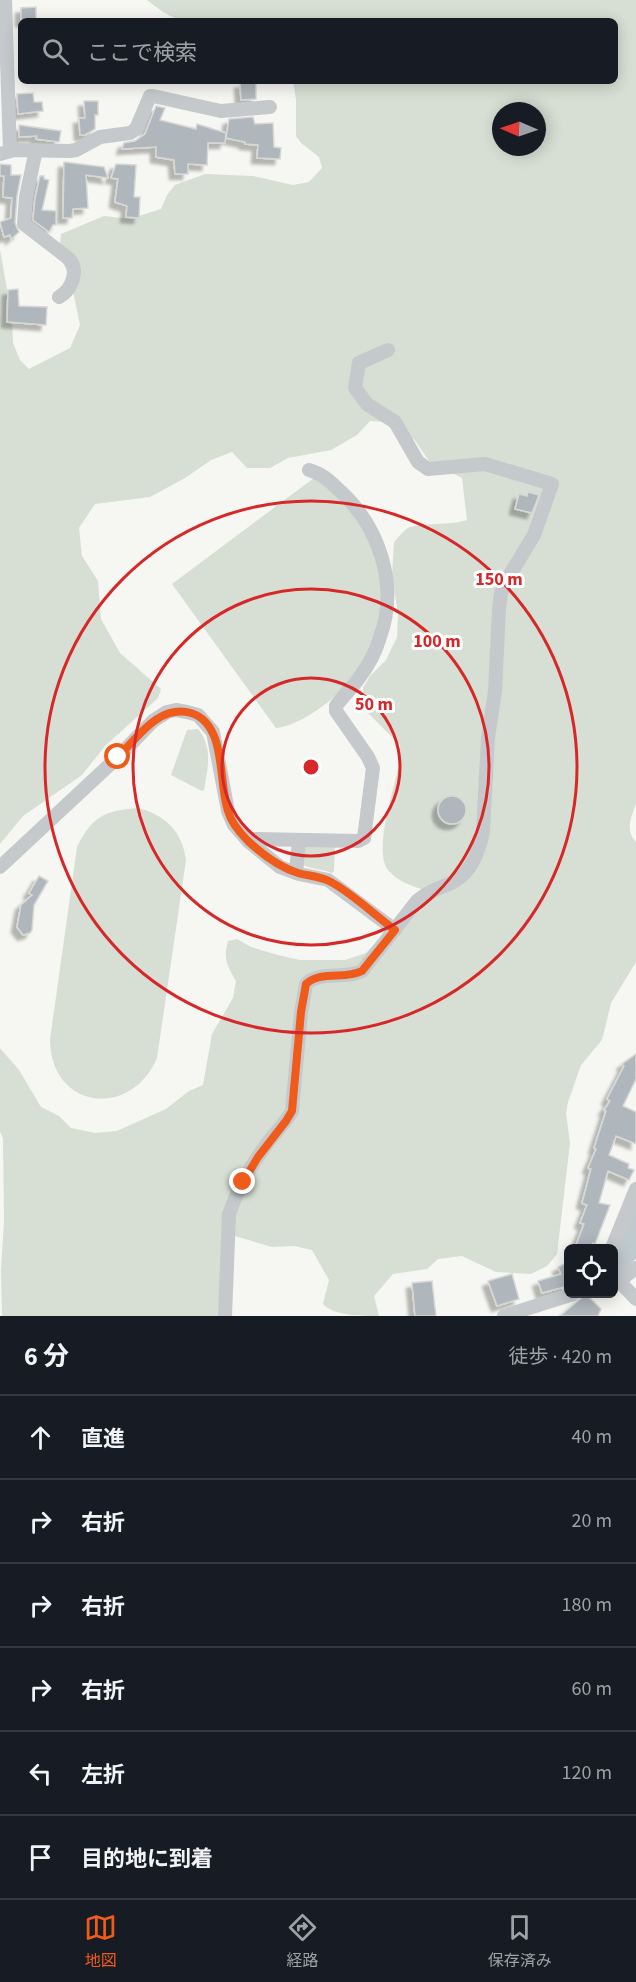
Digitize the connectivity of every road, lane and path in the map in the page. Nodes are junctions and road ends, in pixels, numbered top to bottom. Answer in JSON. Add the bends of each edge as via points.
{"nodes":[{"id":1,"x":5,"y":0,"type":"edge"},
{"id":2,"x":15,"y":0,"type":"edge"},
{"id":3,"x":270,"y":107,"type":"dead end"},
{"id":4,"x":36,"y":150,"type":"junction"},
{"id":5,"x":5,"y":152,"type":"edge"},
{"id":6,"x":59,"y":297,"type":"dead end"},
{"id":7,"x":388,"y":350,"type":"dead end"},
{"id":8,"x":309,"y":470,"type":"dead end"},
{"id":9,"x":299,"y":840,"type":"junction"},
{"id":10,"x":248,"y":841,"type":"junction"},
{"id":11,"x":0,"y":867,"type":"edge"},
{"id":12,"x":296,"y":873,"type":"junction"},
{"id":13,"x":395,"y":930,"type":"junction"},
{"id":14,"x":636,"y":1189,"type":"edge"},
{"id":15,"x":614,"y":1244,"type":"edge"},
{"id":16,"x":636,"y":1268,"type":"edge"},
{"id":17,"x":618,"y":1277,"type":"edge"},
{"id":18,"x":618,"y":1280,"type":"edge"},
{"id":19,"x":564,"y":1296,"type":"edge"},
{"id":20,"x":636,"y":1299,"type":"edge"},
{"id":21,"x":225,"y":1316,"type":"edge"},
{"id":22,"x":504,"y":1316,"type":"edge"}],
"edges":[{"from":1,"to":2,"type":"street"},
{"from":1,"to":5,"type":"street"},
{"from":3,"to":4,"type":"street","via":[[221,111],[150,96],[136,129],[130,133],[100,137],[76,150]]},
{"from":4,"to":5,"type":"street"},
{"from":4,"to":6,"type":"street","via":[[24,224],[74,265],[69,289]]},
{"from":7,"to":13,"type":"street","via":[[359,363],[355,388],[367,404],[395,422],[418,462],[428,470],[485,464],[552,484],[534,535],[501,593],[481,846],[463,876],[422,897]]},
{"from":8,"to":9,"type":"street","via":[[332,483],[362,514],[376,540],[388,586],[381,636],[360,677],[336,706],[373,768],[364,838],[358,842]]},
{"from":9,"to":10,"type":"street"},
{"from":9,"to":12,"type":"street"},
{"from":10,"to":11,"type":"street","via":[[228,811],[213,732],[198,715],[176,710],[153,721]]},
{"from":10,"to":12,"type":"street","via":[[280,867]]},
{"from":12,"to":13,"type":"street","via":[[328,880]]},
{"from":13,"to":21,"type":"street","via":[[362,971],[315,977],[306,984],[292,1111],[258,1157],[229,1214]]},
{"from":14,"to":15,"type":"street"},
{"from":16,"to":17,"type":"street"},
{"from":18,"to":20,"type":"street"},
{"from":19,"to":22,"type":"street"}]}
